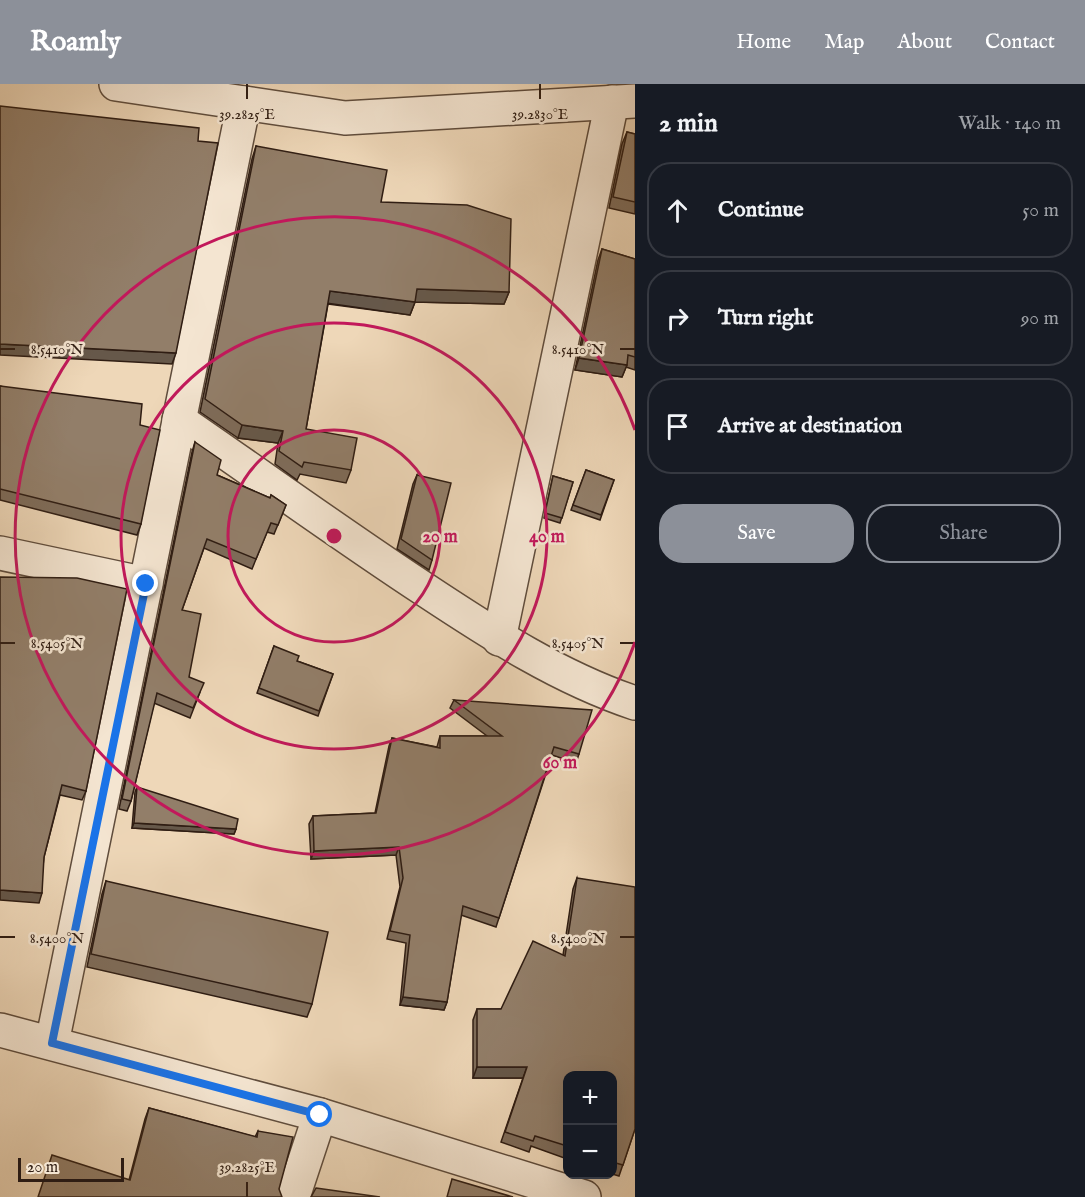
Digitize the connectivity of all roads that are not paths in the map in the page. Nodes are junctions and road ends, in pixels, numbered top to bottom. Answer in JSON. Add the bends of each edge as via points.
{"nodes":[{"id":1,"x":116,"y":84,"type":"edge"},
{"id":2,"x":198,"y":90,"type":"edge"},
{"id":3,"x":575,"y":94,"type":"edge"},
{"id":4,"x":623,"y":101,"type":"edge"},
{"id":5,"x":244,"y":103,"type":"junction"},
{"id":6,"x":179,"y":420,"type":"junction"},
{"id":7,"x":0,"y":553,"type":"edge"},
{"id":8,"x":146,"y":584,"type":"junction"},
{"id":9,"x":499,"y":639,"type":"junction"},
{"id":10,"x":635,"y":703,"type":"edge"},
{"id":11,"x":0,"y":1030,"type":"edge"},
{"id":12,"x":52,"y":1043,"type":"junction"},
{"id":13,"x":320,"y":1115,"type":"junction"},
{"id":14,"x":293,"y":1197,"type":"edge"},
{"id":15,"x":585,"y":1197,"type":"edge"}],
"edges":[{"from":1,"to":2,"type":"street"},
{"from":2,"to":5,"type":"street"},
{"from":3,"to":4,"type":"street"},
{"from":3,"to":5,"type":"street","via":[[345,118]]},
{"from":4,"to":9,"type":"street"},
{"from":5,"to":6,"type":"street"},
{"from":6,"to":8,"type":"street"},
{"from":6,"to":9,"type":"street"},
{"from":7,"to":8,"type":"street"},
{"from":8,"to":12,"type":"street"},
{"from":9,"to":10,"type":"street","via":[[607,694]]},
{"from":11,"to":12,"type":"street"},
{"from":12,"to":13,"type":"street"},
{"from":13,"to":14,"type":"street"},
{"from":13,"to":15,"type":"street"}]}
